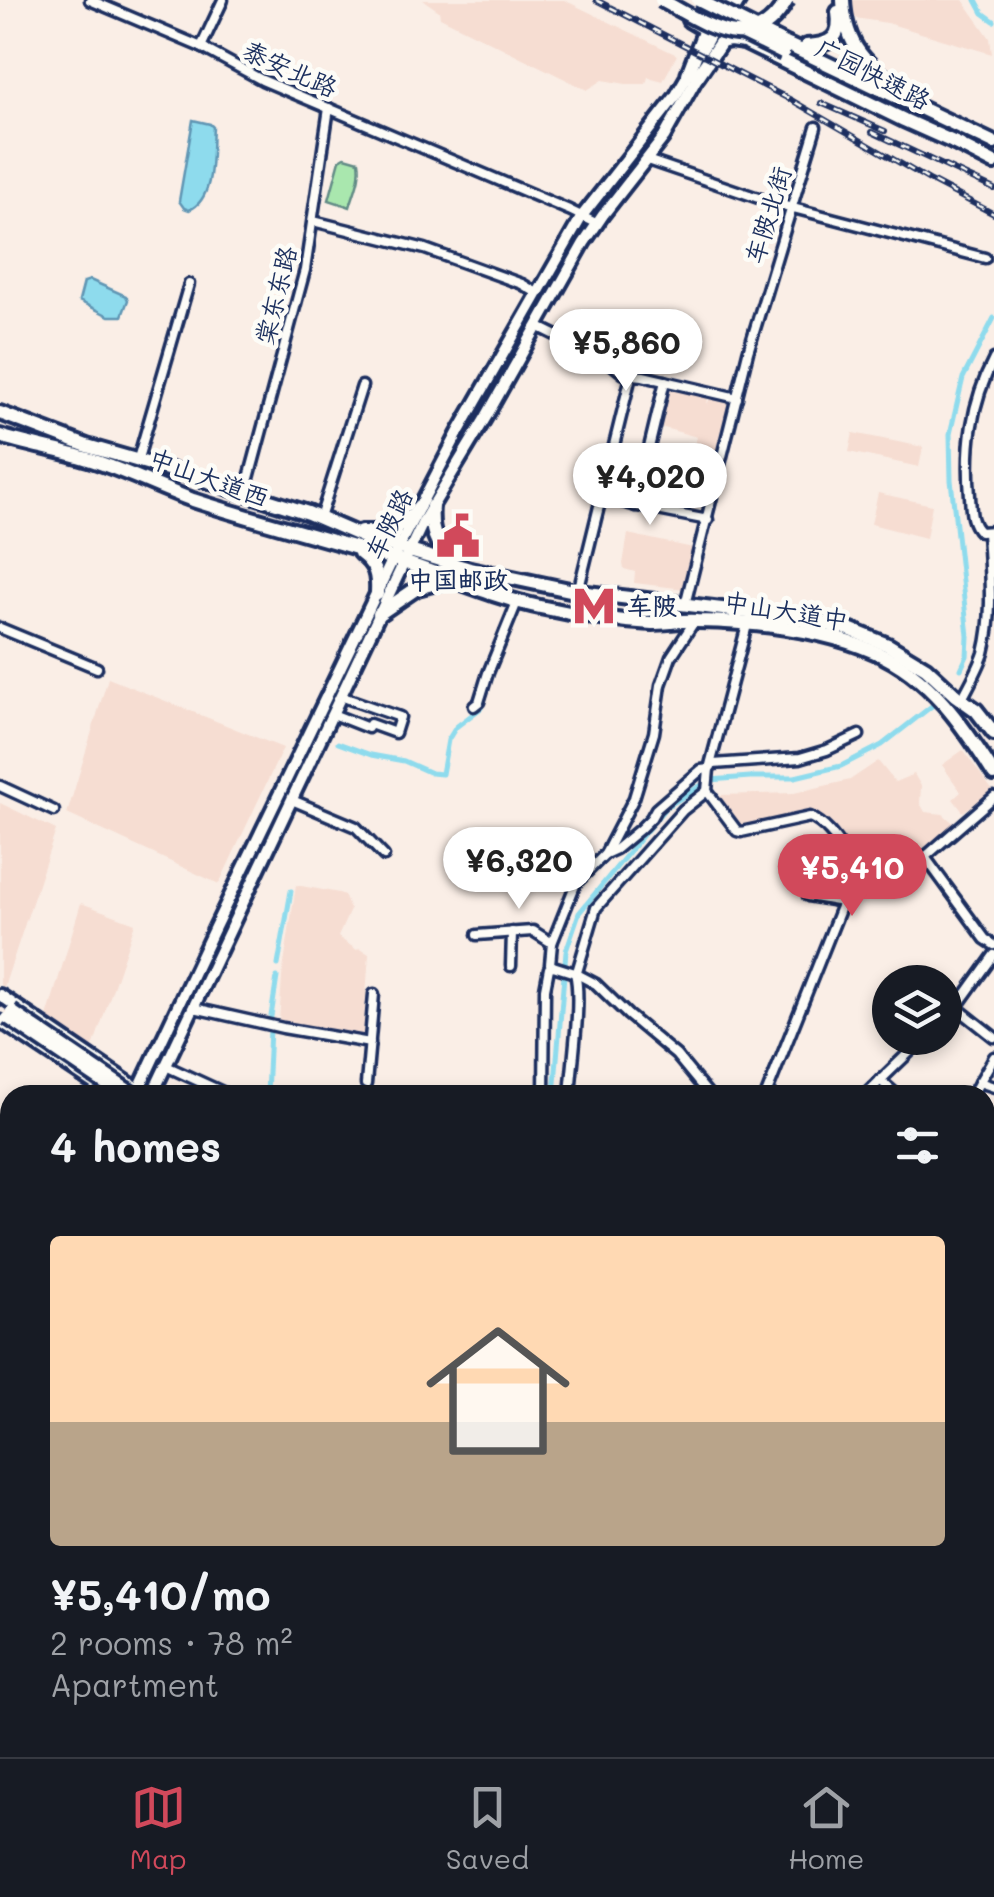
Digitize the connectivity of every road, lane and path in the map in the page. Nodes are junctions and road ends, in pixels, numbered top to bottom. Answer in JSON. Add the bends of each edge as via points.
{"nodes":[{"id":1,"x":90,"y":0,"type":"edge"},
{"id":2,"x":223,"y":0,"type":"edge"},
{"id":3,"x":651,"y":0,"type":"edge"},
{"id":4,"x":661,"y":0,"type":"edge"},
{"id":5,"x":678,"y":0,"type":"edge"},
{"id":6,"x":698,"y":0,"type":"edge"},
{"id":7,"x":712,"y":0,"type":"edge"},
{"id":8,"x":729,"y":0,"type":"edge"},
{"id":9,"x":740,"y":0,"type":"edge"},
{"id":10,"x":787,"y":0,"type":"edge"},
{"id":11,"x":835,"y":0,"type":"edge"},
{"id":12,"x":843,"y":0,"type":"edge"},
{"id":13,"x":114,"y":5,"type":"edge"},
{"id":14,"x":697,"y":24,"type":"junction"},
{"id":15,"x":715,"y":35,"type":"junction"},
{"id":16,"x":736,"y":40,"type":"junction"},
{"id":17,"x":787,"y":46,"type":"junction"},
{"id":18,"x":806,"y":46,"type":"junction"},
{"id":19,"x":202,"y":47,"type":"junction"},
{"id":20,"x":693,"y":76,"type":"junction"},
{"id":21,"x":329,"y":106,"type":"junction"},
{"id":22,"x":928,"y":111,"type":"junction"},
{"id":23,"x":816,"y":127,"type":"dead end"},
{"id":24,"x":994,"y":143,"type":"edge"},
{"id":25,"x":960,"y":145,"type":"junction"},
{"id":26,"x":647,"y":160,"type":"junction"},
{"id":27,"x":994,"y":162,"type":"edge"},
{"id":28,"x":791,"y":208,"type":"junction"},
{"id":29,"x":582,"y":216,"type":"junction"},
{"id":30,"x":314,"y":220,"type":"junction"},
{"id":31,"x":596,"y":224,"type":"junction"},
{"id":32,"x":985,"y":258,"type":"dead end"},
{"id":33,"x":189,"y":284,"type":"dead end"},
{"id":34,"x":537,"y":293,"type":"junction"},
{"id":35,"x":537,"y":326,"type":"junction"},
{"id":36,"x":994,"y":359,"type":"edge"},
{"id":37,"x":492,"y":375,"type":"junction"},
{"id":38,"x":630,"y":376,"type":"junction"},
{"id":39,"x":666,"y":381,"type":"junction"},
{"id":40,"x":505,"y":384,"type":"junction"},
{"id":41,"x":362,"y":386,"type":"dead end"},
{"id":42,"x":737,"y":398,"type":"junction"},
{"id":43,"x":472,"y":409,"type":"junction"},
{"id":44,"x":0,"y":413,"type":"edge"},
{"id":45,"x":486,"y":417,"type":"junction"},
{"id":46,"x":0,"y":436,"type":"edge"},
{"id":47,"x":87,"y":446,"type":"junction"},
{"id":48,"x":50,"y":450,"type":"junction"},
{"id":49,"x":137,"y":462,"type":"junction"},
{"id":50,"x":245,"y":493,"type":"junction"},
{"id":51,"x":600,"y":496,"type":"junction"},
{"id":52,"x":426,"y":506,"type":"junction"},
{"id":53,"x":635,"y":506,"type":"junction"},
{"id":54,"x":320,"y":518,"type":"junction"},
{"id":55,"x":708,"y":520,"type":"junction"},
{"id":56,"x":343,"y":528,"type":"junction"},
{"id":57,"x":991,"y":532,"type":"edge"},
{"id":58,"x":344,"y":544,"type":"junction"},
{"id":59,"x":377,"y":548,"type":"junction"},
{"id":60,"x":401,"y":555,"type":"junction"},
{"id":61,"x":428,"y":564,"type":"junction"},
{"id":62,"x":453,"y":564,"type":"junction"},
{"id":63,"x":454,"y":579,"type":"junction"},
{"id":64,"x":578,"y":592,"type":"junction"},
{"id":65,"x":377,"y":594,"type":"junction"},
{"id":66,"x":515,"y":606,"type":"dead end"},
{"id":67,"x":685,"y":606,"type":"junction"},
{"id":68,"x":379,"y":614,"type":"junction"},
{"id":69,"x":692,"y":620,"type":"junction"},
{"id":70,"x":748,"y":625,"type":"junction"},
{"id":71,"x":0,"y":628,"type":"edge"},
{"id":72,"x":97,"y":668,"type":"dead end"},
{"id":73,"x":940,"y":679,"type":"junction"},
{"id":74,"x":964,"y":697,"type":"junction"},
{"id":75,"x":343,"y":698,"type":"dead end"},
{"id":76,"x":474,"y":706,"type":"dead end"},
{"id":77,"x":336,"y":714,"type":"dead end"},
{"id":78,"x":981,"y":715,"type":"junction"},
{"id":79,"x":309,"y":733,"type":"junction"},
{"id":80,"x":994,"y":733,"type":"edge"},
{"id":81,"x":859,"y":735,"type":"dead end"},
{"id":82,"x":321,"y":739,"type":"junction"},
{"id":83,"x":297,"y":757,"type":"junction"},
{"id":84,"x":309,"y":764,"type":"junction"},
{"id":85,"x":710,"y":769,"type":"junction"},
{"id":86,"x":994,"y":774,"type":"edge"},
{"id":87,"x":0,"y":786,"type":"edge"},
{"id":88,"x":707,"y":791,"type":"junction"},
{"id":89,"x":994,"y":797,"type":"edge"},
{"id":90,"x":292,"y":800,"type":"junction"},
{"id":91,"x":54,"y":811,"type":"dead end"},
{"id":92,"x":605,"y":854,"type":"junction"},
{"id":93,"x":384,"y":856,"type":"dead end"},
{"id":94,"x":925,"y":857,"type":"junction"},
{"id":95,"x":861,"y":873,"type":"junction"},
{"id":96,"x":808,"y":896,"type":"dead end"},
{"id":97,"x":843,"y":902,"type":"junction"},
{"id":98,"x":512,"y":932,"type":"junction"},
{"id":99,"x":477,"y":935,"type":"dead end"},
{"id":100,"x":552,"y":943,"type":"junction"},
{"id":101,"x":994,"y":946,"type":"edge"},
{"id":102,"x":994,"y":955,"type":"edge"},
{"id":103,"x":512,"y":966,"type":"dead end"},
{"id":104,"x":553,"y":966,"type":"junction"},
{"id":105,"x":574,"y":973,"type":"junction"},
{"id":106,"x":374,"y":994,"type":"dead end"},
{"id":107,"x":962,"y":995,"type":"edge"},
{"id":108,"x":962,"y":997,"type":"edge"},
{"id":109,"x":0,"y":999,"type":"edge"},
{"id":110,"x":194,"y":1008,"type":"junction"},
{"id":111,"x":962,"y":1012,"type":"edge"},
{"id":112,"x":5,"y":1015,"type":"edge"},
{"id":113,"x":994,"y":1038,"type":"edge"},
{"id":114,"x":370,"y":1043,"type":"junction"},
{"id":115,"x":78,"y":1048,"type":"junction"},
{"id":116,"x":910,"y":1055,"type":"edge"},
{"id":117,"x":994,"y":1057,"type":"edge"},
{"id":118,"x":153,"y":1061,"type":"junction"},
{"id":119,"x":66,"y":1065,"type":"junction"},
{"id":120,"x":164,"y":1070,"type":"junction"},
{"id":121,"x":110,"y":1071,"type":"junction"},
{"id":122,"x":882,"y":1082,"type":"junction"},
{"id":123,"x":979,"y":1082,"type":"junction"},
{"id":124,"x":366,"y":1084,"type":"dead end"},
{"id":125,"x":95,"y":1085,"type":"joint"},
{"id":126,"x":106,"y":1085,"type":"edge"},
{"id":127,"x":126,"y":1085,"type":"edge"},
{"id":128,"x":129,"y":1085,"type":"edge"},
{"id":129,"x":145,"y":1085,"type":"edge"},
{"id":130,"x":150,"y":1085,"type":"edge"},
{"id":131,"x":164,"y":1085,"type":"edge"},
{"id":132,"x":204,"y":1085,"type":"edge"},
{"id":133,"x":544,"y":1085,"type":"edge"},
{"id":134,"x":571,"y":1085,"type":"edge"},
{"id":135,"x":701,"y":1085,"type":"edge"},
{"id":136,"x":770,"y":1085,"type":"edge"},
{"id":137,"x":879,"y":1085,"type":"edge"},
{"id":138,"x":885,"y":1085,"type":"edge"},
{"id":139,"x":977,"y":1085,"type":"edge"},
{"id":140,"x":988,"y":1085,"type":"edge"}],
"edges":[{"from":1,"to":13,"type":"street","name":"泰安北路"},
{"from":2,"to":19,"type":"street"},
{"from":3,"to":14,"type":"highway"},
{"from":4,"to":10,"type":"highway","bridge":true,"via":[[738,34],[769,24]]},
{"from":5,"to":17,"type":"highway","name":"广园快速路","bridge":true},
{"from":6,"to":17,"type":"highway","name":"广园快速路","bridge":true},
{"from":7,"to":17,"type":"highway","bridge":true},
{"from":8,"to":15,"type":"main road","name":"车陂路"},
{"from":9,"to":15,"type":"main road","name":"车陂路"},
{"from":11,"to":18,"type":"highway","via":[[836,36]]},
{"from":12,"to":22,"type":"highway","via":[[858,53]]},
{"from":13,"to":19,"type":"street","name":"泰安北路"},
{"from":14,"to":15,"type":"highway"},
{"from":14,"to":20,"type":"highway","via":[[703,37]]},
{"from":15,"to":16,"type":"highway"},
{"from":15,"to":20,"type":"main road","name":"车陂路"},
{"from":16,"to":20,"type":"highway","via":[[718,45]]},
{"from":16,"to":25,"type":"highway"},
{"from":17,"to":18,"type":"highway"},
{"from":17,"to":22,"type":"highway","name":"广园快速路"},
{"from":17,"to":25,"type":"highway","name":"广园快速路"},
{"from":18,"to":22,"type":"highway"},
{"from":19,"to":21,"type":"street","name":"泰安北路"},
{"from":20,"to":26,"type":"main road","name":"车陂路","via":[[672,126]]},
{"from":20,"to":29,"type":"main road","name":"车陂路"},
{"from":21,"to":29,"type":"street","name":"泰安北路"},
{"from":21,"to":30,"type":"street","name":"棠东东路"},
{"from":22,"to":24,"type":"highway","name":"广园快速路"},
{"from":23,"to":28,"type":"street","name":"车陂北街"},
{"from":25,"to":27,"type":"highway","name":"广园快速路"},
{"from":26,"to":28,"type":"street"},
{"from":26,"to":31,"type":"main road","name":"车陂路"},
{"from":28,"to":32,"type":"street"},
{"from":28,"to":42,"type":"street","name":"车陂北街"},
{"from":29,"to":31,"type":"street","name":"泰安北路"},
{"from":29,"to":34,"type":"main road","name":"车陂路"},
{"from":30,"to":34,"type":"street","via":[[424,250]]},
{"from":30,"to":50,"type":"street","name":"棠东东路"},
{"from":31,"to":35,"type":"main road","name":"车陂路"},
{"from":33,"to":49,"type":"street"},
{"from":34,"to":37,"type":"main road","name":"车陂路"},
{"from":35,"to":38,"type":"street"},
{"from":35,"to":40,"type":"main road","name":"车陂路"},
{"from":36,"to":57,"type":"street","via":[[978,393],[967,462],[972,520],[976,529]]},
{"from":37,"to":40,"type":"main road","via":[[494,386]]},
{"from":37,"to":43,"type":"main road","name":"车陂路"},
{"from":38,"to":39,"type":"street"},
{"from":38,"to":51,"type":"street"},
{"from":39,"to":42,"type":"street"},
{"from":39,"to":53,"type":"street"},
{"from":40,"to":45,"type":"main road","name":"车陂路"},
{"from":41,"to":54,"type":"street"},
{"from":42,"to":55,"type":"street","name":"车陂北街"},
{"from":43,"to":45,"type":"main road","via":[[483,407]]},
{"from":43,"to":52,"type":"main road","name":"车陂路"},
{"from":44,"to":47,"type":"highway","name":"中山大道西"},
{"from":45,"to":52,"type":"main road","name":"车陂路"},
{"from":46,"to":48,"type":"highway","name":"中山大道西"},
{"from":47,"to":48,"type":"highway","via":[[50,437]]},
{"from":47,"to":49,"type":"highway","name":"中山大道西"},
{"from":48,"to":58,"type":"highway","name":"中山大道西"},
{"from":49,"to":50,"type":"highway","name":"中山大道西"},
{"from":50,"to":54,"type":"highway","name":"中山大道西"},
{"from":51,"to":53,"type":"street"},
{"from":51,"to":64,"type":"street"},
{"from":52,"to":56,"type":"highway","via":[[392,529]]},
{"from":52,"to":60,"type":"main road","name":"车陂路"},
{"from":52,"to":62,"type":"highway","via":[[435,540]]},
{"from":53,"to":55,"type":"street"},
{"from":54,"to":56,"type":"highway","name":"中山大道西"},
{"from":55,"to":67,"type":"street","name":"车陂北街"},
{"from":56,"to":59,"type":"highway","name":"中山大道西"},
{"from":57,"to":74,"type":"street","via":[[988,632]]},
{"from":58,"to":59,"type":"highway","name":"中山大道西"},
{"from":58,"to":65,"type":"highway","via":[[374,566]]},
{"from":59,"to":60,"type":"highway","name":"中山大道西"},
{"from":60,"to":61,"type":"highway","name":"中山大道中"},
{"from":60,"to":65,"type":"main road","name":"车陂路"},
{"from":60,"to":68,"type":"main road","name":"车陂路"},
{"from":61,"to":62,"type":"highway","name":"中山大道中"},
{"from":61,"to":63,"type":"highway","name":"中山大道中"},
{"from":62,"to":64,"type":"highway","name":"中山大道中"},
{"from":63,"to":68,"type":"highway","via":[[416,588]]},
{"from":63,"to":69,"type":"highway","name":"中山大道中","via":[[576,614],[653,623]]},
{"from":64,"to":67,"type":"highway","name":"中山大道中"},
{"from":65,"to":79,"type":"main road","name":"车陂路"},
{"from":66,"to":76,"type":"street"},
{"from":67,"to":73,"type":"highway","name":"中山大道中","via":[[840,626],[888,645]]},
{"from":68,"to":82,"type":"main road","name":"车陂路"},
{"from":69,"to":70,"type":"highway","name":"中山大道中"},
{"from":69,"to":92,"type":"street","via":[[661,684],[634,798]]},
{"from":70,"to":85,"type":"street"},
{"from":70,"to":86,"type":"highway","name":"中山大道中","via":[[832,637],[899,665],[944,702]]},
{"from":71,"to":72,"type":"street"},
{"from":73,"to":74,"type":"street"},
{"from":73,"to":78,"type":"highway","name":"中山大道中"},
{"from":74,"to":78,"type":"street"},
{"from":75,"to":77,"type":"street","via":[[400,716],[395,733]]},
{"from":78,"to":80,"type":"highway","name":"中山大道中"},
{"from":79,"to":82,"type":"main road","via":[[312,741]]},
{"from":79,"to":83,"type":"main road","name":"车陂路"},
{"from":81,"to":85,"type":"street","via":[[800,758]]},
{"from":82,"to":84,"type":"main road","name":"车陂路"},
{"from":83,"to":84,"type":"main road","via":[[306,756]]},
{"from":83,"to":118,"type":"main road","name":"车陂路"},
{"from":84,"to":90,"type":"main road","name":"车陂路"},
{"from":85,"to":88,"type":"street"},
{"from":85,"to":92,"type":"street"},
{"from":87,"to":91,"type":"street"},
{"from":88,"to":95,"type":"street","via":[[741,832],[817,820]]},
{"from":88,"to":105,"type":"street","via":[[596,908]]},
{"from":89,"to":94,"type":"street"},
{"from":90,"to":93,"type":"street","via":[[356,827]]},
{"from":90,"to":110,"type":"main road","name":"车陂路"},
{"from":92,"to":100,"type":"street","via":[[576,883]]},
{"from":94,"to":95,"type":"street","via":[[890,872]]},
{"from":94,"to":101,"type":"street"},
{"from":95,"to":97,"type":"street"},
{"from":96,"to":97,"type":"street"},
{"from":97,"to":136,"type":"street"},
{"from":98,"to":99,"type":"street"},
{"from":98,"to":100,"type":"street","via":[[533,931]]},
{"from":98,"to":103,"type":"street"},
{"from":100,"to":104,"type":"street"},
{"from":101,"to":107,"type":"street"},
{"from":102,"to":108,"type":"street"},
{"from":104,"to":105,"type":"street"},
{"from":104,"to":133,"type":"street","via":[[545,988]]},
{"from":105,"to":134,"type":"street"},
{"from":105,"to":135,"type":"street","via":[[596,984]]},
{"from":106,"to":114,"type":"street"},
{"from":109,"to":112,"type":"main road"},
{"from":109,"to":115,"type":"main road"},
{"from":110,"to":114,"type":"street"},
{"from":110,"to":120,"type":"main road","name":"车陂路"},
{"from":111,"to":113,"type":"street"},
{"from":112,"to":119,"type":"main road"},
{"from":112,"to":126,"type":"main road","bridge":true},
{"from":112,"to":127,"type":"main road","bridge":true},
{"from":114,"to":124,"type":"street"},
{"from":115,"to":119,"type":"main road","via":[[76,1060]]},
{"from":115,"to":121,"type":"main road"},
{"from":116,"to":122,"type":"street"},
{"from":117,"to":123,"type":"street"},
{"from":118,"to":120,"type":"main road"},
{"from":118,"to":121,"type":"main road","via":[[135,1074]]},
{"from":118,"to":129,"type":"main road","name":"车陂路"},
{"from":119,"to":125,"type":"main road"},
{"from":120,"to":130,"type":"main road","name":"车陂路"},
{"from":120,"to":131,"type":"main road"},
{"from":120,"to":132,"type":"street"},
{"from":121,"to":125,"type":"main road"},
{"from":121,"to":128,"type":"main road"},
{"from":122,"to":137,"type":"street"},
{"from":122,"to":138,"type":"street"},
{"from":123,"to":139,"type":"street"},
{"from":123,"to":140,"type":"street"}]}
